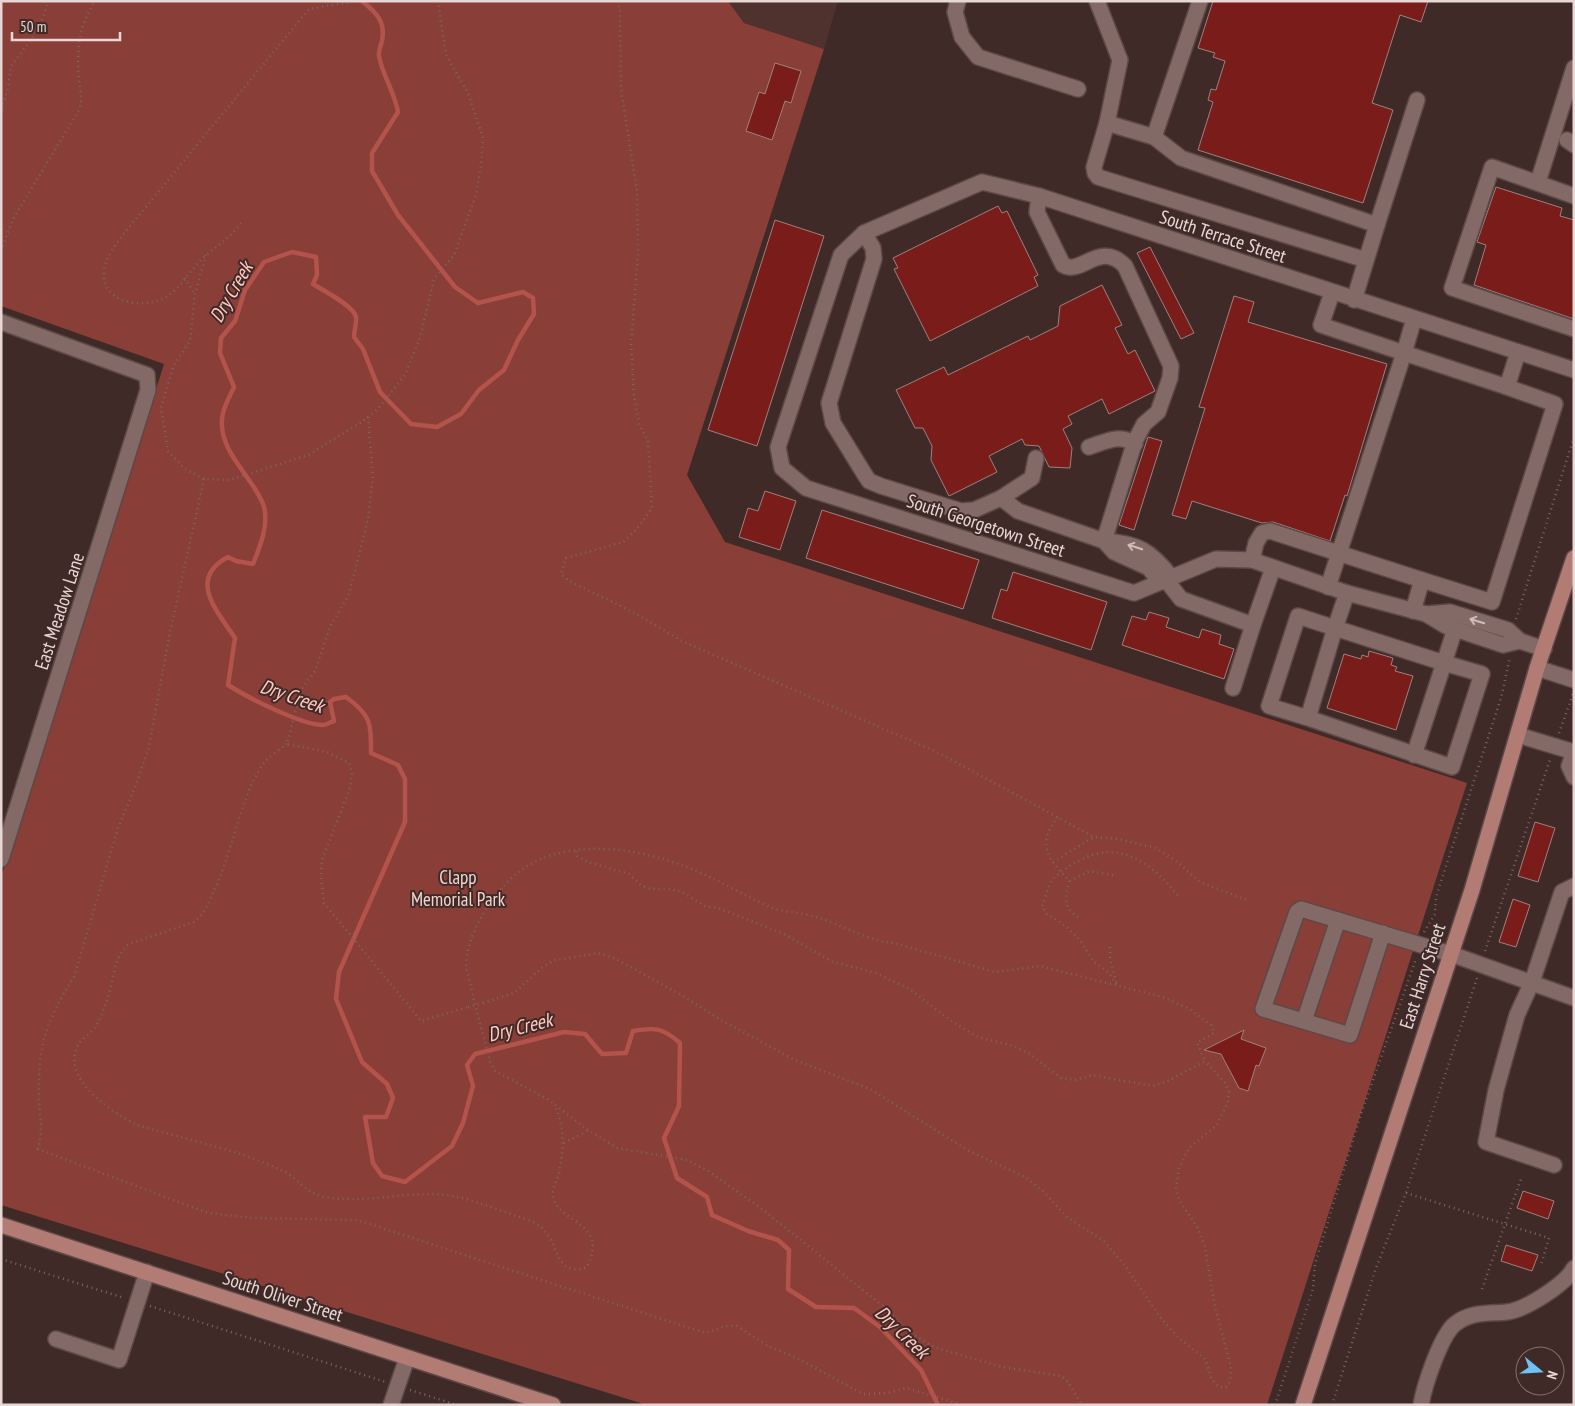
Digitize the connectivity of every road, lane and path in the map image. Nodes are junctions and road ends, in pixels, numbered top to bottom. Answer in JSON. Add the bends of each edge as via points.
{"nodes":[{"id":1,"x":49,"y":1,"type":"edge"},
{"id":2,"x":95,"y":1,"type":"edge"},
{"id":3,"x":356,"y":1,"type":"edge"},
{"id":4,"x":438,"y":1,"type":"edge"},
{"id":5,"x":617,"y":1,"type":"edge"},
{"id":6,"x":958,"y":1,"type":"edge"},
{"id":7,"x":1098,"y":1,"type":"edge"},
{"id":8,"x":1200,"y":1,"type":"edge"},
{"id":9,"x":1574,"y":68,"type":"edge"},
{"id":10,"x":1078,"y":89,"type":"dead end"},
{"id":11,"x":1417,"y":100,"type":"dead end"},
{"id":12,"x":1,"y":109,"type":"edge"},
{"id":13,"x":1107,"y":123,"type":"junction"},
{"id":14,"x":1154,"y":137,"type":"junction"},
{"id":15,"x":1574,"y":139,"type":"edge"},
{"id":16,"x":1574,"y":145,"type":"edge"},
{"id":17,"x":1538,"y":182,"type":"junction"},
{"id":18,"x":1039,"y":196,"type":"junction"},
{"id":19,"x":1574,"y":196,"type":"edge"},
{"id":20,"x":241,"y":223,"type":"dead end"},
{"id":21,"x":1377,"y":225,"type":"junction"},
{"id":22,"x":864,"y":232,"type":"junction"},
{"id":23,"x":1,"y":251,"type":"edge"},
{"id":24,"x":206,"y":255,"type":"junction"},
{"id":25,"x":1366,"y":260,"type":"junction"},
{"id":26,"x":185,"y":278,"type":"junction"},
{"id":27,"x":1332,"y":293,"type":"junction"},
{"id":28,"x":195,"y":294,"type":"junction"},
{"id":29,"x":1354,"y":300,"type":"junction"},
{"id":30,"x":1414,"y":319,"type":"junction"},
{"id":31,"x":1,"y":322,"type":"edge"},
{"id":32,"x":1574,"y":329,"type":"edge"},
{"id":33,"x":1518,"y":352,"type":"junction"},
{"id":34,"x":1404,"y":353,"type":"junction"},
{"id":35,"x":1574,"y":370,"type":"edge"},
{"id":36,"x":1507,"y":387,"type":"junction"},
{"id":37,"x":368,"y":417,"type":"junction"},
{"id":38,"x":1574,"y":437,"type":"edge"},
{"id":39,"x":1134,"y":444,"type":"junction"},
{"id":40,"x":1089,"y":447,"type":"dead end"},
{"id":41,"x":1036,"y":458,"type":"dead end"},
{"id":42,"x":204,"y":479,"type":"junction"},
{"id":43,"x":1001,"y":498,"type":"junction"},
{"id":44,"x":1104,"y":540,"type":"junction"},
{"id":45,"x":1339,"y":552,"type":"junction"},
{"id":46,"x":1252,"y":560,"type":"junction"},
{"id":47,"x":1273,"y":568,"type":"junction"},
{"id":48,"x":1572,"y":568,"type":"edge"},
{"id":49,"x":1166,"y":580,"type":"junction"},
{"id":50,"x":1422,"y":580,"type":"junction"},
{"id":51,"x":1328,"y":587,"type":"junction"},
{"id":52,"x":1348,"y":593,"type":"junction"},
{"id":53,"x":1420,"y":613,"type":"junction"},
{"id":54,"x":1253,"y":625,"type":"junction"},
{"id":55,"x":1335,"y":628,"type":"junction"},
{"id":56,"x":1455,"y":629,"type":"junction"},
{"id":57,"x":1515,"y":640,"type":"junction"},
{"id":58,"x":1544,"y":649,"type":"junction"},
{"id":59,"x":1444,"y":663,"type":"junction"},
{"id":60,"x":1538,"y":668,"type":"junction"},
{"id":61,"x":1574,"y":680,"type":"edge"},
{"id":62,"x":1232,"y":688,"type":"dead end"},
{"id":63,"x":1574,"y":690,"type":"edge"},
{"id":64,"x":1308,"y":718,"type":"junction"},
{"id":65,"x":1518,"y":735,"type":"junction"},
{"id":66,"x":287,"y":744,"type":"junction"},
{"id":67,"x":1555,"y":746,"type":"junction"},
{"id":68,"x":1574,"y":752,"type":"edge"},
{"id":69,"x":1414,"y":755,"type":"junction"},
{"id":70,"x":1574,"y":777,"type":"edge"},
{"id":71,"x":1058,"y":817,"type":"junction"},
{"id":72,"x":1094,"y":837,"type":"junction"},
{"id":73,"x":576,"y":851,"type":"junction"},
{"id":74,"x":1,"y":858,"type":"edge"},
{"id":75,"x":1052,"y":862,"type":"junction"},
{"id":76,"x":1061,"y":872,"type":"junction"},
{"id":77,"x":1116,"y":876,"type":"dead end"},
{"id":78,"x":1070,"y":881,"type":"junction"},
{"id":79,"x":1574,"y":886,"type":"edge"},
{"id":80,"x":1179,"y":897,"type":"dead end"},
{"id":81,"x":1250,"y":901,"type":"dead end"},
{"id":82,"x":1080,"y":918,"type":"dead end"},
{"id":83,"x":1338,"y":920,"type":"junction"},
{"id":84,"x":1383,"y":933,"type":"junction"},
{"id":85,"x":1420,"y":945,"type":"junction"},
{"id":86,"x":1110,"y":947,"type":"dead end"},
{"id":87,"x":1451,"y":954,"type":"junction"},
{"id":88,"x":1481,"y":964,"type":"junction"},
{"id":89,"x":1532,"y":982,"type":"junction"},
{"id":90,"x":1117,"y":985,"type":"junction"},
{"id":91,"x":1574,"y":998,"type":"edge"},
{"id":92,"x":1304,"y":1022,"type":"junction"},
{"id":93,"x":1205,"y":1061,"type":"junction"},
{"id":94,"x":554,"y":1105,"type":"junction"},
{"id":95,"x":589,"y":1130,"type":"junction"},
{"id":96,"x":564,"y":1143,"type":"junction"},
{"id":97,"x":1554,"y":1165,"type":"dead end"},
{"id":98,"x":1522,"y":1176,"type":"dead end"},
{"id":99,"x":1406,"y":1193,"type":"junction"},
{"id":100,"x":1505,"y":1224,"type":"junction"},
{"id":101,"x":1,"y":1225,"type":"edge"},
{"id":102,"x":1,"y":1258,"type":"edge"},
{"id":103,"x":1541,"y":1265,"type":"dead end"},
{"id":104,"x":1574,"y":1268,"type":"edge"},
{"id":105,"x":147,"y":1272,"type":"junction"},
{"id":106,"x":1568,"y":1280,"type":"edge"},
{"id":107,"x":1482,"y":1289,"type":"dead end"},
{"id":108,"x":138,"y":1302,"type":"junction"},
{"id":109,"x":56,"y":1339,"type":"dead end"},
{"id":110,"x":407,"y":1358,"type":"junction"},
{"id":111,"x":398,"y":1386,"type":"junction"},
{"id":112,"x":391,"y":1405,"type":"edge"},
{"id":113,"x":456,"y":1405,"type":"edge"},
{"id":114,"x":552,"y":1405,"type":"edge"},
{"id":115,"x":963,"y":1405,"type":"edge"},
{"id":116,"x":1082,"y":1405,"type":"edge"},
{"id":117,"x":1275,"y":1405,"type":"edge"},
{"id":118,"x":1303,"y":1405,"type":"edge"},
{"id":119,"x":1332,"y":1405,"type":"edge"},
{"id":120,"x":1421,"y":1405,"type":"edge"}],
"edges":[{"from":1,"to":12,"type":"path","via":[[38,30],[12,66]]},
{"from":2,"to":23,"type":"path","via":[[83,25],[79,44],[77,58],[82,100],[79,110],[17,211]]},
{"from":3,"to":26,"type":"path","via":[[309,9],[126,231],[107,257],[104,273],[108,287],[116,297],[129,304],[161,300],[179,288]]},
{"from":4,"to":37,"type":"path","via":[[446,56],[468,93],[482,138],[476,195],[454,255],[435,278],[420,338],[405,374]]},
{"from":5,"to":71,"type":"path","via":[[620,11],[621,90],[637,191],[638,254],[632,344],[634,395],[639,424],[648,441],[652,508],[623,542],[566,558],[561,574],[682,641],[939,753]]},
{"from":6,"to":10,"type":"street","via":[[955,12],[962,38],[978,57]]},
{"from":7,"to":13,"type":"street","via":[[1120,60]]},
{"from":8,"to":14,"type":"street"},
{"from":9,"to":17,"type":"street"},
{"from":11,"to":21,"type":"street"},
{"from":13,"to":14,"type":"street"},
{"from":13,"to":25,"type":"street","via":[[1094,167],[1098,177]]},
{"from":14,"to":21,"type":"street","via":[[1181,158]]},
{"from":15,"to":16,"type":"street","via":[[1567,140]]},
{"from":17,"to":19,"type":"street"},
{"from":17,"to":32,"type":"street","via":[[1492,167],[1452,288]]},
{"from":18,"to":22,"type":"street","name":"South Terrace Street","via":[[982,182]]},
{"from":18,"to":27,"type":"street","name":"South Terrace Street"},
{"from":18,"to":39,"type":"street","via":[[1037,212],[1062,265],[1070,267],[1099,256],[1120,261],[1169,358],[1170,378],[1162,404],[1144,424]]},
{"from":20,"to":24,"type":"path","via":[[233,235]]},
{"from":21,"to":25,"type":"street"},
{"from":22,"to":43,"type":"street","via":[[874,259],[829,403],[833,422],[870,481],[961,511],[974,510]]},
{"from":22,"to":49,"type":"street","name":"South Georgetown Street","via":[[840,255],[778,447],[782,468],[806,488],[1134,593]]},
{"from":24,"to":26,"type":"path"},
{"from":24,"to":28,"type":"path"},
{"from":25,"to":29,"type":"street"},
{"from":26,"to":28,"type":"path"},
{"from":27,"to":29,"type":"street","name":"South Terrace Street"},
{"from":27,"to":34,"type":"street","via":[[1321,325]]},
{"from":28,"to":42,"type":"path","via":[[190,341],[173,367],[160,408],[168,451],[185,469]]},
{"from":29,"to":30,"type":"street","name":"South Terrace Street"},
{"from":30,"to":33,"type":"street","name":"South Terrace Street"},
{"from":30,"to":34,"type":"street"},
{"from":31,"to":74,"type":"street","name":"East Meadow Lane","via":[[147,375],[148,390]]},
{"from":33,"to":35,"type":"street","name":"South Terrace Street"},
{"from":33,"to":36,"type":"street"},
{"from":34,"to":36,"type":"street"},
{"from":34,"to":45,"type":"street"},
{"from":36,"to":50,"type":"street","via":[[1555,404],[1492,602]]},
{"from":37,"to":42,"type":"path","via":[[308,455],[236,478]]},
{"from":37,"to":66,"type":"path","via":[[373,477],[368,519],[349,594],[330,627],[315,672],[301,690]]},
{"from":38,"to":57,"type":"path","via":[[1516,614]]},
{"from":39,"to":40,"type":"street","via":[[1118,437]]},
{"from":39,"to":44,"type":"street"},
{"from":41,"to":43,"type":"street","via":[[1032,478]]},
{"from":42,"to":115,"type":"path","via":[[169,637],[149,747],[118,828],[74,978],[45,1030],[39,1061],[41,1124],[38,1149],[208,1213],[253,1218],[357,1220],[705,1332],[737,1326],[768,1346],[863,1394],[906,1388]]},
{"from":43,"to":44,"type":"street","via":[[1018,511]]},
{"from":44,"to":49,"type":"street","via":[[1147,552],[1157,559]]},
{"from":45,"to":46,"type":"street","via":[[1270,532],[1262,533]]},
{"from":45,"to":50,"type":"street"},
{"from":45,"to":51,"type":"street"},
{"from":46,"to":47,"type":"street","name":"South Georgetown Street"},
{"from":46,"to":49,"type":"street","name":"South Georgetown Street","via":[[1216,559]]},
{"from":47,"to":51,"type":"street","name":"South Georgetown Street"},
{"from":47,"to":54,"type":"street"},
{"from":48,"to":58,"type":"main road","name":"East Harry Street"},
{"from":49,"to":54,"type":"street","via":[[1181,599]]},
{"from":50,"to":53,"type":"street"},
{"from":51,"to":52,"type":"street","name":"South Georgetown Street"},
{"from":52,"to":53,"type":"street","name":"South Georgetown Street"},
{"from":52,"to":55,"type":"street"},
{"from":53,"to":56,"type":"street","name":"South Georgetown Street"},
{"from":57,"to":53,"type":"street","name":"South Georgetown Street","one_way":true,"via":[[1508,630],[1450,612]]},
{"from":54,"to":62,"type":"street"},
{"from":55,"to":59,"type":"street"},
{"from":55,"to":64,"type":"street"},
{"from":55,"to":64,"type":"street","via":[[1298,616],[1269,706]]},
{"from":56,"to":57,"type":"street","name":"South Georgetown Street","via":[[1503,644]]},
{"from":56,"to":59,"type":"street"},
{"from":57,"to":58,"type":"street","name":"South Georgetown Street"},
{"from":57,"to":85,"type":"path","via":[[1500,698],[1436,897],[1435,914]]},
{"from":58,"to":60,"type":"main road","name":"East Harry Street"},
{"from":59,"to":69,"type":"street"},
{"from":59,"to":69,"type":"street","via":[[1482,674],[1461,740],[1452,767]]},
{"from":60,"to":61,"type":"street"},
{"from":60,"to":65,"type":"main road","name":"East Harry Street"},
{"from":63,"to":67,"type":"path"},
{"from":64,"to":69,"type":"street"},
{"from":65,"to":67,"type":"street"},
{"from":65,"to":87,"type":"main road","name":"East Harry Street"},
{"from":66,"to":93,"type":"path","bridge":true,"via":[[327,752],[348,763],[352,773],[350,788],[322,860],[324,903],[421,1020],[514,993],[555,960],[598,954],[614,958],[795,1060],[870,1089],[962,1147],[1025,1177],[1068,1217],[1104,1242],[1126,1267],[1160,1317],[1205,1360],[1212,1380],[1219,1387],[1226,1387],[1231,1367],[1215,1307],[1205,1247],[1197,1227],[1179,1200],[1176,1188],[1179,1168],[1189,1148],[1217,1125],[1228,1102],[1229,1092],[1225,1084]]},
{"from":66,"to":96,"type":"path","via":[[260,769],[224,870],[202,916],[194,922],[129,944],[121,951],[97,1026],[76,1048],[75,1071],[82,1083],[120,1116],[137,1125],[283,1170],[308,1192],[327,1197],[455,1196],[530,1220],[544,1229],[567,1268],[580,1270],[588,1267],[592,1259],[593,1243],[588,1232],[557,1205],[553,1195]]},
{"from":67,"to":68,"type":"street"},
{"from":67,"to":88,"type":"path"},
{"from":68,"to":70,"type":"street","via":[[1570,766]]},
{"from":71,"to":72,"type":"path"},
{"from":71,"to":75,"type":"path","via":[[1051,826],[1046,847]]},
{"from":72,"to":75,"type":"path"},
{"from":72,"to":81,"type":"path","via":[[1119,838],[1155,848],[1200,882]]},
{"from":73,"to":90,"type":"path","via":[[616,849],[661,858],[770,907],[815,916],[880,942],[894,943],[995,972],[1040,966]]},
{"from":73,"to":93,"type":"path","via":[[577,856],[588,862],[628,874],[641,885],[682,892],[705,906],[784,934],[833,962],[876,973],[912,990],[954,1024],[978,1037],[1014,1046],[1030,1054],[1061,1078],[1075,1080],[1092,1075],[1153,1086]]},
{"from":73,"to":94,"type":"path","via":[[541,859],[511,878],[485,909],[471,936],[466,965],[495,1071]]},
{"from":75,"to":76,"type":"path"},
{"from":76,"to":78,"type":"path"},
{"from":76,"to":80,"type":"path","via":[[1096,853],[1122,854],[1134,857],[1157,871]]},
{"from":76,"to":90,"type":"path","via":[[1053,878],[1042,906],[1046,914],[1080,940],[1094,962],[1108,972]]},
{"from":77,"to":78,"type":"path","via":[[1090,871]]},
{"from":78,"to":82,"type":"path","via":[[1066,899],[1068,908]]},
{"from":79,"to":89,"type":"street","via":[[1562,892]]},
{"from":83,"to":84,"type":"street"},
{"from":83,"to":92,"type":"street"},
{"from":83,"to":92,"type":"street","via":[[1298,910],[1263,1009]]},
{"from":84,"to":85,"type":"street"},
{"from":84,"to":92,"type":"street","via":[[1350,1035]]},
{"from":85,"to":87,"type":"street"},
{"from":85,"to":117,"type":"path","via":[[1361,1114],[1315,1264],[1313,1289]]},
{"from":86,"to":90,"type":"path"},
{"from":87,"to":88,"type":"street"},
{"from":87,"to":118,"type":"main road","name":"East Harry Street"},
{"from":88,"to":89,"type":"street"},
{"from":88,"to":99,"type":"path"},
{"from":89,"to":91,"type":"street"},
{"from":89,"to":97,"type":"street","via":[[1512,1033],[1486,1142]]},
{"from":90,"to":93,"type":"path","via":[[1188,1008],[1211,1026],[1214,1033],[1197,1043]]},
{"from":94,"to":95,"type":"path"},
{"from":94,"to":96,"type":"path"},
{"from":95,"to":96,"type":"path"},
{"from":95,"to":116,"type":"path","via":[[617,1148],[682,1159],[708,1170],[934,1347],[1002,1367],[1061,1376]]},
{"from":98,"to":100,"type":"path"},
{"from":99,"to":100,"type":"path"},
{"from":99,"to":119,"type":"path","via":[[1376,1268]]},
{"from":100,"to":103,"type":"path","via":[[1549,1238]]},
{"from":100,"to":107,"type":"path"},
{"from":101,"to":105,"type":"main road","name":"South Oliver Street"},
{"from":102,"to":108,"type":"path"},
{"from":104,"to":106,"type":"street"},
{"from":105,"to":108,"type":"street"},
{"from":105,"to":110,"type":"main road","name":"South Oliver Street"},
{"from":106,"to":120,"type":"street","via":[[1509,1312],[1480,1313],[1455,1324],[1437,1354]]},
{"from":108,"to":109,"type":"street","via":[[119,1360]]},
{"from":108,"to":111,"type":"path"},
{"from":110,"to":111,"type":"street"},
{"from":110,"to":114,"type":"main road","name":"South Oliver Street"},
{"from":111,"to":112,"type":"street"},
{"from":111,"to":113,"type":"path"}]}
